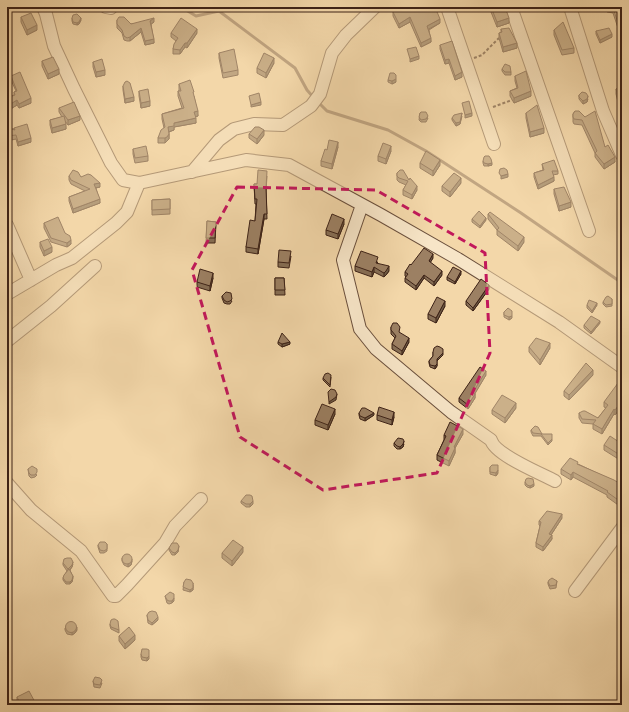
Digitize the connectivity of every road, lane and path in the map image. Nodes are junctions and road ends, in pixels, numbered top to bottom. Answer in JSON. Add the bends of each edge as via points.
{"nodes":[{"id":1,"x":43,"y":7,"type":"edge"},
{"id":2,"x":375,"y":7,"type":"edge"},
{"id":3,"x":447,"y":7,"type":"edge"},
{"id":4,"x":511,"y":7,"type":"edge"},
{"id":5,"x":570,"y":7,"type":"edge"},
{"id":6,"x":498,"y":38,"type":"edge"},
{"id":7,"x":466,"y":60,"type":"junction"},
{"id":8,"x":512,"y":100,"type":"edge"},
{"id":9,"x":483,"y":111,"type":"junction"},
{"id":10,"x":494,"y":144,"type":"dead end"},
{"id":11,"x":622,"y":156,"type":"edge"},
{"id":12,"x":192,"y":172,"type":"junction"},
{"id":13,"x":139,"y":183,"type":"junction"},
{"id":14,"x":362,"y":205,"type":"junction"},
{"id":15,"x":7,"y":225,"type":"edge"},
{"id":16,"x":590,"y":231,"type":"dead end"},
{"id":17,"x":95,"y":266,"type":"dead end"},
{"id":18,"x":31,"y":280,"type":"junction"},
{"id":19,"x":7,"y":294,"type":"edge"},
{"id":20,"x":7,"y":341,"type":"edge"},
{"id":21,"x":622,"y":367,"type":"edge"},
{"id":22,"x":555,"y":481,"type":"dead end"},
{"id":23,"x":7,"y":483,"type":"edge"},
{"id":24,"x":201,"y":500,"type":"dead end"},
{"id":25,"x":622,"y":528,"type":"edge"},
{"id":26,"x":575,"y":591,"type":"dead end"}],
"edges":[{"from":1,"to":13,"type":"street","via":[[54,46],[111,163],[123,180]]},
{"from":2,"to":12,"type":"street","via":[[346,35],[332,53],[320,94],[311,105],[283,125],[254,124],[234,129],[219,140]]},
{"from":3,"to":7,"type":"street"},
{"from":4,"to":16,"type":"street"},
{"from":5,"to":11,"type":"street","via":[[603,111]]},
{"from":6,"to":7,"type":"path","via":[[482,56]]},
{"from":7,"to":9,"type":"street"},
{"from":8,"to":9,"type":"path"},
{"from":9,"to":10,"type":"street"},
{"from":12,"to":13,"type":"street"},
{"from":12,"to":14,"type":"street","via":[[246,160],[289,165]]},
{"from":13,"to":18,"type":"street","via":[[127,212],[116,224],[72,258]]},
{"from":14,"to":21,"type":"street","via":[[559,322]]},
{"from":14,"to":22,"type":"street","via":[[343,260],[360,328],[376,349],[451,412],[491,440],[492,445],[509,458]]},
{"from":15,"to":18,"type":"street"},
{"from":17,"to":20,"type":"street"},
{"from":18,"to":19,"type":"street"},
{"from":23,"to":24,"type":"street","via":[[31,510],[81,551],[113,596],[127,585],[165,543],[175,526]]},
{"from":25,"to":26,"type":"street"}]}
